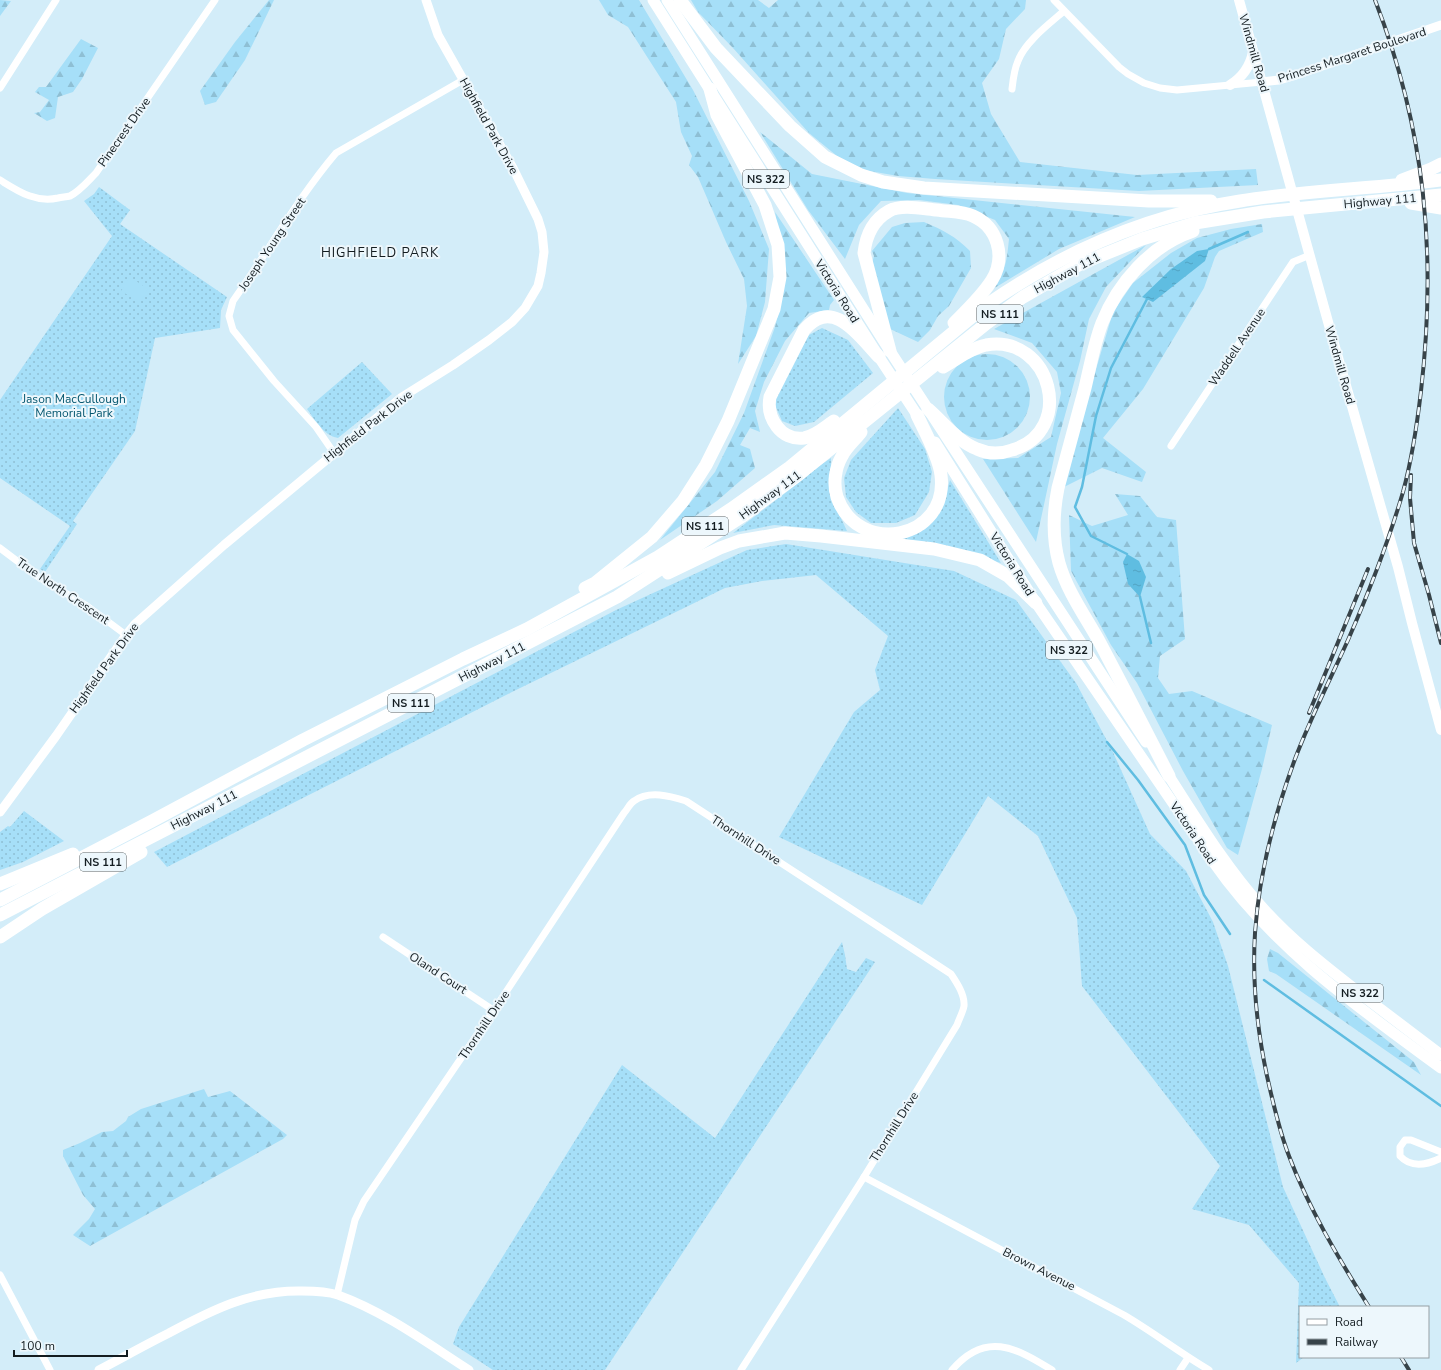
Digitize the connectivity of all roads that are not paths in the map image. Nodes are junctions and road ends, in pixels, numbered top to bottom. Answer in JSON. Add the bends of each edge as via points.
{"nodes":[{"id":1,"x":56,"y":0,"type":"edge"},
{"id":2,"x":215,"y":0,"type":"edge"},
{"id":3,"x":426,"y":0,"type":"edge"},
{"id":4,"x":653,"y":0,"type":"edge"},
{"id":5,"x":667,"y":0,"type":"edge"},
{"id":6,"x":680,"y":0,"type":"edge"},
{"id":7,"x":1054,"y":0,"type":"edge"},
{"id":8,"x":1239,"y":0,"type":"edge"},
{"id":9,"x":1064,"y":11,"type":"junction"},
{"id":10,"x":1441,"y":25,"type":"edge"},
{"id":11,"x":1253,"y":50,"type":"junction"},
{"id":12,"x":463,"y":80,"type":"junction"},
{"id":13,"x":1262,"y":82,"type":"junction"},
{"id":14,"x":1230,"y":85,"type":"junction"},
{"id":15,"x":0,"y":88,"type":"edge"},
{"id":16,"x":1012,"y":89,"type":"dead end"},
{"id":17,"x":710,"y":90,"type":"junction"},
{"id":18,"x":1436,"y":174,"type":"edge"},
{"id":19,"x":0,"y":180,"type":"edge"},
{"id":20,"x":1441,"y":195,"type":"edge"},
{"id":21,"x":1390,"y":200,"type":"junction"},
{"id":22,"x":1239,"y":201,"type":"junction"},
{"id":23,"x":1438,"y":207,"type":"edge"},
{"id":24,"x":1240,"y":215,"type":"junction"},
{"id":25,"x":1310,"y":255,"type":"junction"},
{"id":26,"x":884,"y":354,"type":"junction"},
{"id":27,"x":917,"y":363,"type":"junction"},
{"id":28,"x":907,"y":387,"type":"junction"},
{"id":29,"x":869,"y":403,"type":"junction"},
{"id":30,"x":887,"y":403,"type":"junction"},
{"id":31,"x":923,"y":412,"type":"junction"},
{"id":32,"x":1171,"y":446,"type":"dead end"},
{"id":33,"x":334,"y":453,"type":"junction"},
{"id":34,"x":0,"y":548,"type":"edge"},
{"id":35,"x":617,"y":596,"type":"junction"},
{"id":36,"x":1036,"y":603,"type":"junction"},
{"id":37,"x":527,"y":629,"type":"junction"},
{"id":38,"x":126,"y":635,"type":"junction"},
{"id":39,"x":1441,"y":730,"type":"edge"},
{"id":40,"x":1169,"y":776,"type":"junction"},
{"id":41,"x":205,"y":810,"type":"junction"},
{"id":42,"x":0,"y":812,"type":"edge"},
{"id":43,"x":152,"y":821,"type":"junction"},
{"id":44,"x":0,"y":884,"type":"edge"},
{"id":45,"x":0,"y":900,"type":"edge"},
{"id":46,"x":0,"y":915,"type":"edge"},
{"id":47,"x":0,"y":937,"type":"edge"},
{"id":48,"x":383,"y":937,"type":"dead end"},
{"id":49,"x":493,"y":1010,"type":"junction"},
{"id":50,"x":1441,"y":1055,"type":"edge"},
{"id":51,"x":1441,"y":1068,"type":"edge"},
{"id":52,"x":1441,"y":1152,"type":"edge"},
{"id":53,"x":1441,"y":1158,"type":"edge"},
{"id":54,"x":864,"y":1177,"type":"junction"},
{"id":55,"x":0,"y":1275,"type":"edge"},
{"id":56,"x":337,"y":1295,"type":"junction"},
{"id":57,"x":1188,"y":1358,"type":"junction"},
{"id":58,"x":50,"y":1370,"type":"edge"},
{"id":59,"x":99,"y":1370,"type":"edge"},
{"id":60,"x":469,"y":1370,"type":"edge"},
{"id":61,"x":741,"y":1370,"type":"edge"},
{"id":62,"x":952,"y":1370,"type":"edge"},
{"id":63,"x":1052,"y":1370,"type":"edge"},
{"id":64,"x":1180,"y":1370,"type":"edge"},
{"id":65,"x":1209,"y":1370,"type":"edge"}],
"edges":[{"from":1,"to":15,"type":"street"},
{"from":2,"to":19,"type":"street","name":"Pinecrest Drive","via":[[96,173],[80,189],[69,196],[36,198],[20,193]]},
{"from":3,"to":12,"type":"street","name":"Highfield Park Drive","via":[[438,35]]},
{"from":4,"to":17,"type":"main road","name":"Victoria Road","number":"NS 322"},
{"from":5,"to":26,"type":"main road","name":"Victoria Road","number":"NS 322"},
{"from":6,"to":22,"type":"highway","via":[[716,48],[790,126],[825,157],[861,175],[884,182],[924,188],[1149,201]]},
{"from":7,"to":9,"type":"street"},
{"from":8,"to":11,"type":"main road","name":"Windmill Road"},
{"from":9,"to":14,"type":"street","via":[[1120,67],[1144,83],[1177,90]]},
{"from":9,"to":16,"type":"street","via":[[1030,42],[1018,60]]},
{"from":10,"to":13,"type":"street","name":"Princess Margaret Boulevard","via":[[1293,76]]},
{"from":11,"to":13,"type":"main road","name":"Windmill Road"},
{"from":11,"to":14,"type":"main road","via":[[1252,60],[1246,71]]},
{"from":12,"to":33,"type":"street","name":"Highfield Park Drive","via":[[513,168],[538,219],[544,252],[538,286],[525,308],[512,322],[402,397]]},
{"from":12,"to":33,"type":"street","name":"Joseph Young Street","via":[[336,153],[304,196],[231,306],[230,321],[236,334],[316,427]]},
{"from":13,"to":14,"type":"street"},
{"from":13,"to":25,"type":"main road","name":"Windmill Road"},
{"from":17,"to":26,"type":"main road","name":"Victoria Road","number":"NS 322"},
{"from":17,"to":37,"type":"highway","via":[[717,116],[765,205],[778,245],[780,277],[774,309],[728,421],[706,465],[683,501],[652,537],[594,583],[541,615]]},
{"from":18,"to":22,"type":"highway","name":"Highway 111","number":"NS 111","via":[[1386,186]]},
{"from":20,"to":21,"type":"highway","name":"Highway 111","number":"NS 111"},
{"from":21,"to":23,"type":"highway"},
{"from":21,"to":24,"type":"highway","name":"Highway 111","number":"NS 111"},
{"from":22,"to":27,"type":"highway","name":"Highway 111","number":"NS 111","via":[[1150,222],[1069,256],[985,306]]},
{"from":24,"to":28,"type":"highway","name":"Highway 111","number":"NS 111","via":[[1195,223],[1142,239],[1080,264],[1023,297]]},
{"from":24,"to":40,"type":"highway","via":[[1185,234],[1165,244],[1125,281],[1114,298],[1102,324],[1054,507],[1055,543],[1068,586]]},
{"from":25,"to":32,"type":"street","name":"Waddell Avenue","via":[[1293,262]]},
{"from":25,"to":39,"type":"main road","name":"Windmill Road"},
{"from":26,"to":27,"type":"highway","via":[[864,253],[872,225],[890,210],[898,208],[972,215],[984,222],[994,234],[999,253],[998,267],[987,287]]},
{"from":26,"to":29,"type":"highway","via":[[845,322],[834,318],[817,318],[804,330],[786,362],[768,404],[770,416],[776,426],[787,435],[804,438]]},
{"from":26,"to":31,"type":"main road","name":"Victoria Road","number":"NS 322"},
{"from":27,"to":29,"type":"highway","name":"Highway 111","number":"NS 111"},
{"from":28,"to":30,"type":"highway","name":"Highway 111","number":"NS 111"},
{"from":28,"to":31,"type":"highway","via":[[974,349],[996,344],[1022,350],[1035,361],[1044,376],[1049,392],[1049,410],[1042,429],[1018,449],[999,453],[969,445]]},
{"from":29,"to":37,"type":"highway","name":"Highway 111","number":"NS 111","via":[[790,467],[700,530],[658,557]]},
{"from":30,"to":31,"type":"highway","via":[[842,455],[835,478],[836,494],[845,512],[860,526],[870,531],[889,534],[908,532],[924,523],[935,509],[941,489],[940,467]]},
{"from":30,"to":35,"type":"highway","name":"Highway 111","number":"NS 111","via":[[744,515]]},
{"from":31,"to":36,"type":"main road","name":"Victoria Road","number":"NS 322"},
{"from":31,"to":40,"type":"main road","name":"Victoria Road","number":"NS 322"},
{"from":33,"to":38,"type":"street","name":"Highfield Park Drive","via":[[224,545],[140,619]]},
{"from":34,"to":38,"type":"street","name":"True North Crescent","via":[[37,576],[87,606]]},
{"from":35,"to":36,"type":"highway","via":[[720,548],[739,541],[785,533],[934,549],[980,560],[1008,576]]},
{"from":35,"to":41,"type":"highway","name":"Highway 111","number":"NS 111"},
{"from":36,"to":51,"type":"main road","name":"Victoria Road","number":"NS 322","via":[[1225,880],[1252,912],[1280,941],[1344,995]]},
{"from":37,"to":43,"type":"highway","name":"Highway 111","number":"NS 111","via":[[303,740]]},
{"from":38,"to":42,"type":"street","name":"Highfield Park Drive"},
{"from":40,"to":50,"type":"main road","name":"Victoria Road","number":"NS 322","via":[[1228,865],[1282,928],[1337,976]]},
{"from":41,"to":46,"type":"highway","name":"Highway 111","number":"NS 111"},
{"from":41,"to":47,"type":"highway"},
{"from":43,"to":44,"type":"highway"},
{"from":43,"to":45,"type":"highway","name":"Highway 111","number":"NS 111"},
{"from":48,"to":49,"type":"street","name":"Oland Court"},
{"from":49,"to":54,"type":"street","name":"Thornhill Drive","via":[[634,801],[663,794],[686,801],[951,974],[958,983],[964,1007],[957,1025]]},
{"from":49,"to":56,"type":"street","name":"Thornhill Drive","via":[[364,1201],[356,1220]]},
{"from":52,"to":53,"type":"street","via":[[1411,1140],[1405,1140],[1400,1147],[1400,1156],[1413,1164],[1426,1164]]},
{"from":54,"to":57,"type":"street","name":"Brown Avenue","via":[[1112,1308],[1140,1324]]},
{"from":54,"to":61,"type":"street","name":"Thornhill Drive"},
{"from":55,"to":58,"type":"street"},
{"from":56,"to":59,"type":"street","via":[[322,1291],[286,1291],[244,1298],[201,1315]]},
{"from":56,"to":60,"type":"street","via":[[380,1314]]},
{"from":57,"to":64,"type":"street"},
{"from":57,"to":65,"type":"street","name":"Brown Avenue"},
{"from":62,"to":63,"type":"street","via":[[960,1360],[977,1349],[998,1346],[1031,1356]]}]}
